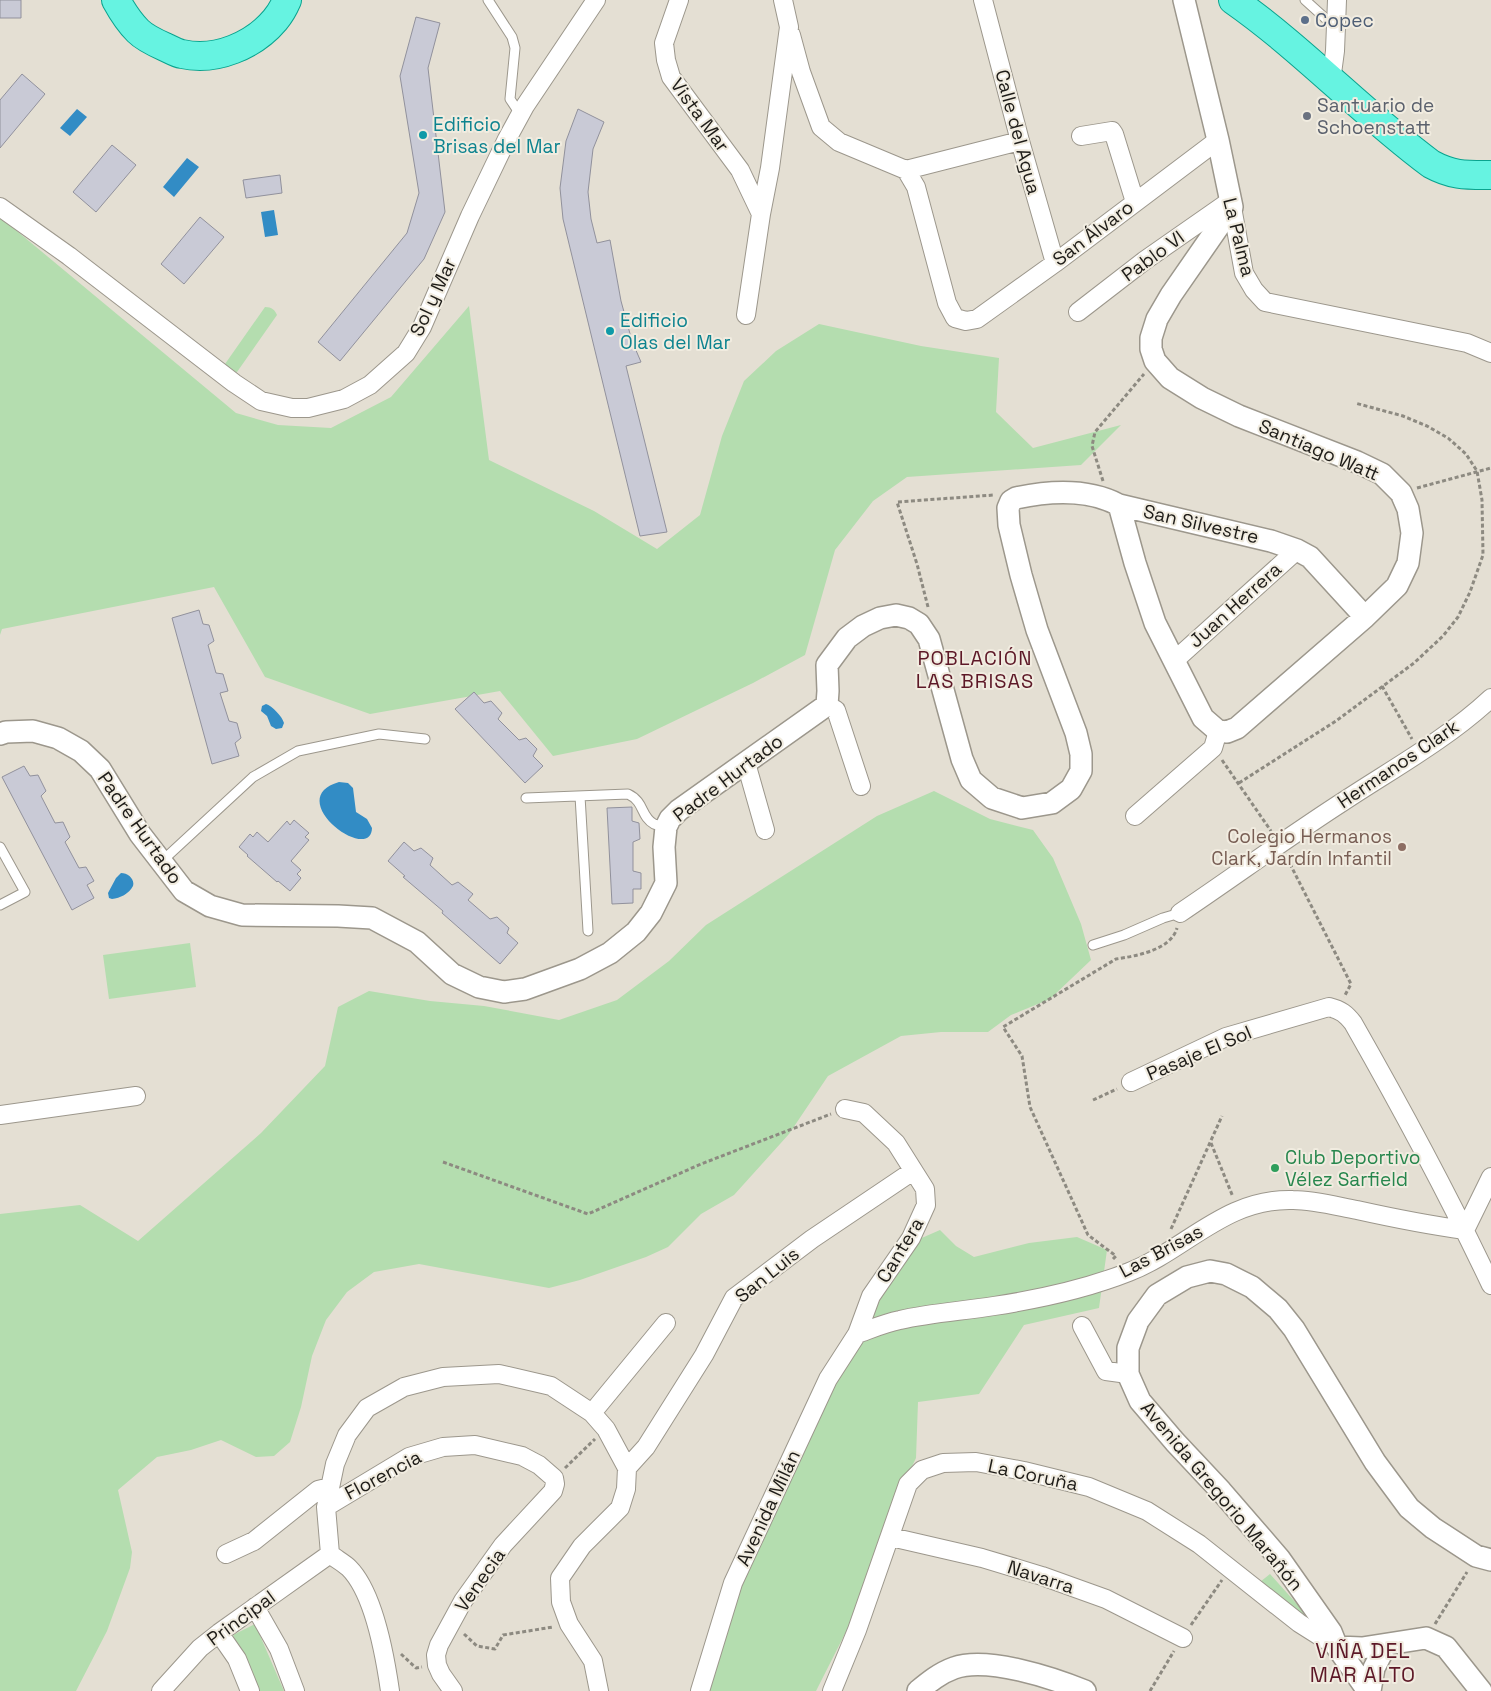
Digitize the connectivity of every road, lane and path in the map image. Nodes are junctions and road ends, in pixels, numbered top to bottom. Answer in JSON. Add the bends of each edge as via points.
{"nodes":[{"id":1,"x":116,"y":0,"type":"edge"},
{"id":2,"x":287,"y":0,"type":"edge"},
{"id":3,"x":488,"y":0,"type":"edge"},
{"id":4,"x":596,"y":0,"type":"edge"},
{"id":5,"x":679,"y":0,"type":"edge"},
{"id":6,"x":783,"y":0,"type":"edge"},
{"id":7,"x":983,"y":0,"type":"edge"},
{"id":8,"x":1184,"y":0,"type":"edge"},
{"id":9,"x":1304,"y":0,"type":"edge"},
{"id":10,"x":1337,"y":0,"type":"edge"},
{"id":11,"x":1238,"y":1,"type":"edge"},
{"id":12,"x":789,"y":27,"type":"junction"},
{"id":13,"x":1336,"y":29,"type":"junction"},
{"id":14,"x":1331,"y":81,"type":"junction"},
{"id":15,"x":520,"y":114,"type":"junction"},
{"id":16,"x":1081,"y":136,"type":"dead end"},
{"id":17,"x":1218,"y":140,"type":"junction"},
{"id":18,"x":1020,"y":141,"type":"junction"},
{"id":19,"x":770,"y":168,"type":"junction"},
{"id":20,"x":740,"y":170,"type":"junction"},
{"id":21,"x":906,"y":170,"type":"junction"},
{"id":22,"x":1491,"y":175,"type":"edge"},
{"id":23,"x":1135,"y":202,"type":"junction"},
{"id":24,"x":1231,"y":204,"type":"junction"},
{"id":25,"x":0,"y":207,"type":"edge"},
{"id":26,"x":761,"y":214,"type":"junction"},
{"id":27,"x":1055,"y":263,"type":"junction"},
{"id":28,"x":1078,"y":312,"type":"dead end"},
{"id":29,"x":746,"y":315,"type":"dead end"},
{"id":30,"x":1491,"y":353,"type":"edge"},
{"id":31,"x":1155,"y":360,"type":"junction"},
{"id":32,"x":1491,"y":468,"type":"edge"},
{"id":33,"x":1401,"y":493,"type":"junction"},
{"id":34,"x":1011,"y":501,"type":"junction"},
{"id":35,"x":1114,"y":502,"type":"junction"},
{"id":36,"x":1297,"y":550,"type":"junction"},
{"id":37,"x":1365,"y":617,"type":"junction"},
{"id":38,"x":919,"y":624,"type":"junction"},
{"id":39,"x":1174,"y":661,"type":"junction"},
{"id":40,"x":1382,"y":686,"type":"dead end"},
{"id":41,"x":1491,"y":698,"type":"edge"},
{"id":42,"x":827,"y":705,"type":"junction"},
{"id":43,"x":0,"y":734,"type":"edge"},
{"id":44,"x":425,"y":739,"type":"dead end"},
{"id":45,"x":1216,"y":739,"type":"junction"},
{"id":46,"x":1419,"y":752,"type":"junction"},
{"id":47,"x":746,"y":763,"type":"junction"},
{"id":48,"x":861,"y":786,"type":"dead end"},
{"id":49,"x":580,"y":796,"type":"junction"},
{"id":50,"x":526,"y":798,"type":"dead end"},
{"id":51,"x":1135,"y":816,"type":"dead end"},
{"id":52,"x":666,"y":827,"type":"junction"},
{"id":53,"x":765,"y":830,"type":"dead end"},
{"id":54,"x":1279,"y":843,"type":"junction"},
{"id":55,"x":0,"y":847,"type":"edge"},
{"id":56,"x":161,"y":862,"type":"junction"},
{"id":57,"x":0,"y":905,"type":"edge"},
{"id":58,"x":1180,"y":913,"type":"junction"},
{"id":59,"x":588,"y":931,"type":"dead end"},
{"id":60,"x":1093,"y":945,"type":"dead end"},
{"id":61,"x":1338,"y":1009,"type":"junction"},
{"id":62,"x":1131,"y":1082,"type":"joint"},
{"id":63,"x":136,"y":1096,"type":"dead end"},
{"id":64,"x":1093,"y":1100,"type":"dead end"},
{"id":65,"x":845,"y":1109,"type":"joint"},
{"id":66,"x":0,"y":1115,"type":"edge"},
{"id":67,"x":1222,"y":1116,"type":"dead end"},
{"id":68,"x":1211,"y":1143,"type":"junction"},
{"id":69,"x":443,"y":1162,"type":"dead end"},
{"id":70,"x":913,"y":1171,"type":"junction"},
{"id":71,"x":1491,"y":1177,"type":"edge"},
{"id":72,"x":1238,"y":1209,"type":"junction"},
{"id":73,"x":1465,"y":1230,"type":"junction"},
{"id":74,"x":1159,"y":1257,"type":"junction"},
{"id":75,"x":1109,"y":1262,"type":"dead end"},
{"id":76,"x":1491,"y":1285,"type":"edge"},
{"id":77,"x":666,"y":1323,"type":"dead end"},
{"id":78,"x":1082,"y":1326,"type":"dead end"},
{"id":79,"x":857,"y":1334,"type":"junction"},
{"id":80,"x":1128,"y":1374,"type":"junction"},
{"id":81,"x":592,"y":1413,"type":"junction"},
{"id":82,"x":606,"y":1429,"type":"junction"},
{"id":83,"x":627,"y":1468,"type":"junction"},
{"id":84,"x":554,"y":1478,"type":"junction"},
{"id":85,"x":330,"y":1486,"type":"junction"},
{"id":86,"x":326,"y":1506,"type":"junction"},
{"id":87,"x":891,"y":1537,"type":"junction"},
{"id":88,"x":226,"y":1554,"type":"dead end"},
{"id":89,"x":330,"y":1554,"type":"junction"},
{"id":90,"x":1484,"y":1558,"type":"edge"},
{"id":91,"x":1230,"y":1568,"type":"junction"},
{"id":92,"x":464,"y":1601,"type":"junction"},
{"id":93,"x":255,"y":1607,"type":"junction"},
{"id":94,"x":569,"y":1624,"type":"junction"},
{"id":95,"x":219,"y":1633,"type":"junction"},
{"id":96,"x":379,"y":1633,"type":"junction"},
{"id":97,"x":1182,"y":1638,"type":"junction"},
{"id":98,"x":1426,"y":1638,"type":"junction"},
{"id":99,"x":1386,"y":1645,"type":"junction"},
{"id":100,"x":1337,"y":1647,"type":"junction"},
{"id":101,"x":437,"y":1665,"type":"junction"},
{"id":102,"x":161,"y":1691,"type":"edge"},
{"id":103,"x":250,"y":1691,"type":"edge"},
{"id":104,"x":294,"y":1691,"type":"edge"},
{"id":105,"x":390,"y":1691,"type":"edge"},
{"id":106,"x":453,"y":1691,"type":"edge"},
{"id":107,"x":598,"y":1691,"type":"edge"},
{"id":108,"x":700,"y":1691,"type":"edge"},
{"id":109,"x":832,"y":1691,"type":"edge"},
{"id":110,"x":918,"y":1691,"type":"edge"},
{"id":111,"x":1085,"y":1691,"type":"edge"},
{"id":112,"x":1150,"y":1691,"type":"edge"},
{"id":113,"x":1369,"y":1691,"type":"edge"},
{"id":114,"x":1481,"y":1691,"type":"edge"}],
"edges":[{"from":1,"to":2,"type":"main road","via":[[139,32],[182,54],[201,56],[221,54],[264,32]]},
{"from":3,"to":15,"type":"lane","via":[[512,37],[515,48],[510,100]]},
{"from":4,"to":15,"type":"street","name":"Sol y Mar"},
{"from":5,"to":20,"type":"street","name":"Vista Mar","via":[[664,43],[671,77]]},
{"from":6,"to":12,"type":"street"},
{"from":7,"to":18,"type":"street","name":"Calle del Agua"},
{"from":8,"to":17,"type":"street","name":"La Palma"},
{"from":9,"to":13,"type":"lane"},
{"from":10,"to":13,"type":"street"},
{"from":11,"to":14,"type":"main road"},
{"from":12,"to":19,"type":"street"},
{"from":12,"to":21,"type":"street","via":[[821,127],[839,142]]},
{"from":13,"to":14,"type":"street"},
{"from":14,"to":22,"type":"main road","via":[[1431,164],[1445,172]]},
{"from":15,"to":25,"type":"street","name":"Sol y Mar","via":[[470,216],[422,327],[406,352],[370,385],[344,399],[308,408],[261,401],[246,392]]},
{"from":16,"to":23,"type":"street","via":[[1112,131]]},
{"from":17,"to":23,"type":"street","name":"San Álvaro"},
{"from":17,"to":24,"type":"street","name":"La Palma"},
{"from":18,"to":21,"type":"street"},
{"from":18,"to":27,"type":"street","name":"Calle del Agua"},
{"from":19,"to":20,"type":"street","name":"Vista Mar"},
{"from":19,"to":26,"type":"street"},
{"from":20,"to":26,"type":"street","name":"Vista Mar"},
{"from":21,"to":27,"type":"street","name":"San Álvaro","via":[[916,187],[947,304],[955,318],[977,320]]},
{"from":23,"to":27,"type":"street","name":"San Álvaro"},
{"from":24,"to":28,"type":"street","name":"Pablo VI","via":[[1144,261]]},
{"from":24,"to":30,"type":"street","name":"La Palma","via":[[1244,272],[1265,302],[1467,343]]},
{"from":24,"to":31,"type":"street","via":[[1157,319],[1151,338]]},
{"from":26,"to":29,"type":"street"},
{"from":31,"to":33,"type":"street","name":"Santiago Watt","via":[[1170,378],[1202,398],[1239,416],[1357,462],[1382,474]]},
{"from":31,"to":35,"type":"path","via":[[1095,432],[1092,446]]},
{"from":32,"to":33,"type":"path"},
{"from":33,"to":37,"type":"street","name":"Santiago Watt","via":[[1412,533],[1408,563],[1396,586]]},
{"from":34,"to":35,"type":"street","name":"San Silvestre","via":[[1051,493],[1096,495]]},
{"from":34,"to":38,"type":"path","via":[[993,494],[897,502],[929,612]]},
{"from":34,"to":38,"type":"street","via":[[1009,525],[1021,575],[1081,754],[1081,771],[1071,790],[1052,803],[1022,808],[992,798],[971,780],[929,639]]},
{"from":35,"to":36,"type":"street","name":"San Silvestre"},
{"from":35,"to":39,"type":"street","via":[[1155,624]]},
{"from":36,"to":37,"type":"street","name":"San Silvestre","via":[[1310,556]]},
{"from":36,"to":39,"type":"street","name":"Juan Herrera"},
{"from":37,"to":45,"type":"street","name":"Santiago Watt","via":[[1237,728]]},
{"from":38,"to":42,"type":"street","via":[[896,615],[880,618],[847,638],[827,666]]},
{"from":39,"to":45,"type":"street"},
{"from":40,"to":46,"type":"path"},
{"from":41,"to":46,"type":"street","name":"Hermanos Clark"},
{"from":42,"to":47,"type":"street","name":"Padre Hurtado"},
{"from":42,"to":48,"type":"street","via":[[836,710]]},
{"from":43,"to":56,"type":"street","name":"Padre Hurtado","via":[[33,731],[58,738],[81,752],[100,769]]},
{"from":44,"to":56,"type":"lane","via":[[379,734],[298,751],[253,777]]},
{"from":45,"to":51,"type":"street","name":"Santiago Watt"},
{"from":45,"to":54,"type":"path"},
{"from":46,"to":54,"type":"street","name":"Hermanos Clark"},
{"from":47,"to":52,"type":"street","name":"Padre Hurtado","via":[[679,810]]},
{"from":47,"to":53,"type":"street"},
{"from":49,"to":50,"type":"lane"},
{"from":49,"to":52,"type":"lane","via":[[628,794],[636,798],[647,818]]},
{"from":49,"to":59,"type":"lane"},
{"from":52,"to":56,"type":"street","name":"Padre Hurtado","via":[[666,883],[652,913],[636,932],[610,953],[580,969],[525,989],[504,992],[479,987],[452,974],[417,942],[372,918],[242,915],[210,906],[184,891]]},
{"from":54,"to":58,"type":"street","name":"Hermanos Clark"},
{"from":54,"to":61,"type":"path","via":[[1351,984]]},
{"from":55,"to":57,"type":"lane","via":[[26,892]]},
{"from":58,"to":60,"type":"lane"},
{"from":58,"to":75,"type":"path","via":[[1177,931],[1165,944],[1138,955],[1116,959],[1003,1027],[1022,1056],[1030,1107],[1088,1236],[1116,1256]]},
{"from":61,"to":62,"type":"street","name":"Pasaje El Sol","via":[[1329,1007],[1226,1037]]},
{"from":61,"to":73,"type":"street","via":[[1353,1023],[1397,1099]]},
{"from":62,"to":64,"type":"path","name":"Pasaje El Sol"},
{"from":63,"to":66,"type":"street"},
{"from":65,"to":69,"type":"path","via":[[701,1164],[588,1214]]},
{"from":65,"to":70,"type":"street","name":"Cantera","via":[[864,1113],[896,1143]]},
{"from":67,"to":68,"type":"path"},
{"from":68,"to":72,"type":"path"},
{"from":68,"to":74,"type":"path"},
{"from":70,"to":79,"type":"street","name":"Cantera","via":[[925,1189],[926,1206],[911,1238],[871,1296]]},
{"from":70,"to":83,"type":"street","name":"San Luis","via":[[812,1239],[734,1298],[704,1355],[657,1430]]},
{"from":71,"to":73,"type":"street"},
{"from":72,"to":73,"type":"street","name":"Las Brisas","via":[[1293,1200]]},
{"from":72,"to":74,"type":"street","name":"Las Brisas"},
{"from":73,"to":76,"type":"street"},
{"from":74,"to":79,"type":"street","name":"Las Brisas","via":[[1131,1271],[1062,1293],[900,1320]]},
{"from":77,"to":81,"type":"street"},
{"from":78,"to":80,"type":"street","via":[[1106,1371]]},
{"from":79,"to":108,"type":"street","name":"Avenida Milán","via":[[828,1379],[733,1583]]},
{"from":80,"to":90,"type":"street","name":"Avenida Gregorio Marañón","via":[[1128,1348],[1138,1321],[1157,1295],[1187,1278],[1210,1271],[1226,1274],[1252,1287],[1278,1309],[1294,1329],[1375,1462],[1409,1508],[1432,1528]]},
{"from":80,"to":100,"type":"street","name":"Avenida Gregorio Marañón","via":[[1140,1401],[1279,1558],[1331,1632]]},
{"from":81,"to":82,"type":"street"},
{"from":81,"to":85,"type":"street","via":[[551,1386],[499,1374],[443,1378],[404,1387],[368,1408],[347,1435]]},
{"from":82,"to":83,"type":"street"},
{"from":82,"to":84,"type":"path"},
{"from":83,"to":94,"type":"street","via":[[626,1489],[620,1508],[582,1546],[560,1578],[562,1602]]},
{"from":84,"to":86,"type":"street","name":"Florencia","via":[[522,1456],[475,1445],[443,1447],[409,1457]]},
{"from":84,"to":92,"type":"street","name":"Venecia","via":[[553,1491],[504,1546]]},
{"from":85,"to":86,"type":"street"},
{"from":85,"to":88,"type":"street","via":[[318,1490],[254,1541]]},
{"from":86,"to":89,"type":"street"},
{"from":87,"to":91,"type":"street","name":"La Coruña","via":[[908,1484],[922,1470],[943,1463],[976,1462],[1089,1487],[1147,1511]]},
{"from":87,"to":97,"type":"street","name":"Navarra","via":[[1042,1576],[1106,1599]]},
{"from":87,"to":109,"type":"street","name":"La Coruña"},
{"from":89,"to":93,"type":"street","name":"Principal"},
{"from":89,"to":96,"type":"street","via":[[349,1568],[363,1587]]},
{"from":90,"to":98,"type":"path"},
{"from":91,"to":97,"type":"path"},
{"from":91,"to":100,"type":"street","name":"La Coruña","via":[[1299,1623]]},
{"from":92,"to":94,"type":"path","via":[[464,1635],[477,1646],[495,1649],[503,1635]]},
{"from":92,"to":101,"type":"street","name":"Venecia","via":[[439,1645]]},
{"from":93,"to":95,"type":"street","name":"Principal"},
{"from":93,"to":104,"type":"street","via":[[279,1649]]},
{"from":94,"to":107,"type":"street","via":[[593,1661]]},
{"from":95,"to":102,"type":"street","name":"Principal","via":[[200,1648]]},
{"from":95,"to":103,"type":"street","via":[[237,1659]]},
{"from":96,"to":101,"type":"path","via":[[416,1668]]},
{"from":96,"to":105,"type":"street"},
{"from":97,"to":112,"type":"path"},
{"from":98,"to":99,"type":"street"},
{"from":98,"to":114,"type":"street","via":[[1446,1647]]},
{"from":99,"to":100,"type":"street"},
{"from":99,"to":113,"type":"street","via":[[1374,1668]]},
{"from":100,"to":113,"type":"street","name":"Avenida Gregorio Marañón"},
{"from":101,"to":106,"type":"street"},
{"from":110,"to":111,"type":"street","via":[[933,1678],[955,1668],[978,1664],[1042,1676]]}]}
